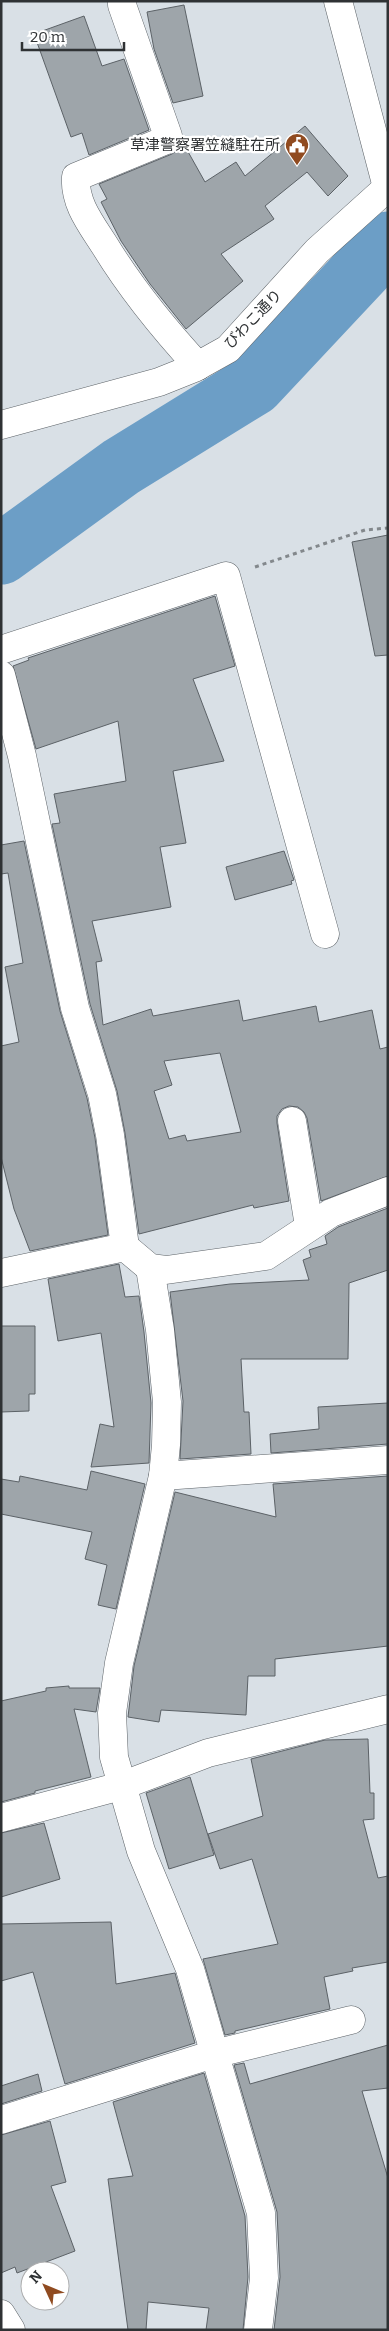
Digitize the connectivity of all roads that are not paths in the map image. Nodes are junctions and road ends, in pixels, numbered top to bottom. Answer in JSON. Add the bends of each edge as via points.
{"nodes":[{"id":1,"x":122,"y":1,"type":"edge"},
{"id":2,"x":338,"y":1,"type":"edge"},
{"id":3,"x":387,"y":189,"type":"edge"},
{"id":4,"x":198,"y":366,"type":"junction"},
{"id":5,"x":1,"y":425,"type":"edge"},
{"id":6,"x":1,"y":650,"type":"edge"},
{"id":7,"x":1,"y":675,"type":"edge"},
{"id":8,"x":325,"y":934,"type":"dead end"},
{"id":9,"x":292,"y":1121,"type":"dead end"},
{"id":10,"x":388,"y":1191,"type":"edge"},
{"id":11,"x":309,"y":1226,"type":"junction"},
{"id":12,"x":125,"y":1247,"type":"junction"},
{"id":13,"x":150,"y":1268,"type":"junction"},
{"id":14,"x":1,"y":1273,"type":"edge"},
{"id":15,"x":388,"y":1460,"type":"edge"},
{"id":16,"x":163,"y":1476,"type":"junction"},
{"id":17,"x":388,"y":1709,"type":"edge"},
{"id":18,"x":121,"y":1786,"type":"junction"},
{"id":19,"x":1,"y":1818,"type":"edge"},
{"id":20,"x":351,"y":2020,"type":"dead end"},
{"id":21,"x":214,"y":2054,"type":"junction"},
{"id":22,"x":1,"y":2120,"type":"edge"},
{"id":23,"x":1,"y":2314,"type":"edge"},
{"id":24,"x":11,"y":2330,"type":"edge"},
{"id":25,"x":258,"y":2330,"type":"edge"}],
"edges":[{"from":1,"to":4,"type":"street","via":[[168,136],[166,140],[76,177],[75,190],[85,214],[128,283]]},
{"from":2,"to":3,"type":"street"},
{"from":3,"to":4,"type":"street","name":"びわこ通り","via":[[317,251],[228,348]]},
{"from":4,"to":5,"type":"street","name":"びわこ通り","via":[[159,382]]},
{"from":6,"to":8,"type":"street","via":[[226,576]]},
{"from":7,"to":12,"type":"street","via":[[22,756],[75,1008],[102,1094]]},
{"from":9,"to":11,"type":"street"},
{"from":10,"to":11,"type":"street","via":[[331,1213]]},
{"from":11,"to":13,"type":"street","via":[[266,1256],[166,1270]]},
{"from":12,"to":13,"type":"street"},
{"from":12,"to":14,"type":"street"},
{"from":13,"to":16,"type":"street","via":[[167,1402]]},
{"from":15,"to":16,"type":"street"},
{"from":16,"to":18,"type":"street","via":[[119,1663],[112,1714],[114,1757]]},
{"from":17,"to":18,"type":"street","via":[[208,1753]]},
{"from":18,"to":19,"type":"street"},
{"from":18,"to":21,"type":"street","via":[[141,1851],[190,1969]]},
{"from":20,"to":21,"type":"street"},
{"from":21,"to":22,"type":"street"},
{"from":21,"to":25,"type":"street","via":[[261,2213],[264,2278]]},
{"from":23,"to":24,"type":"street"}]}
